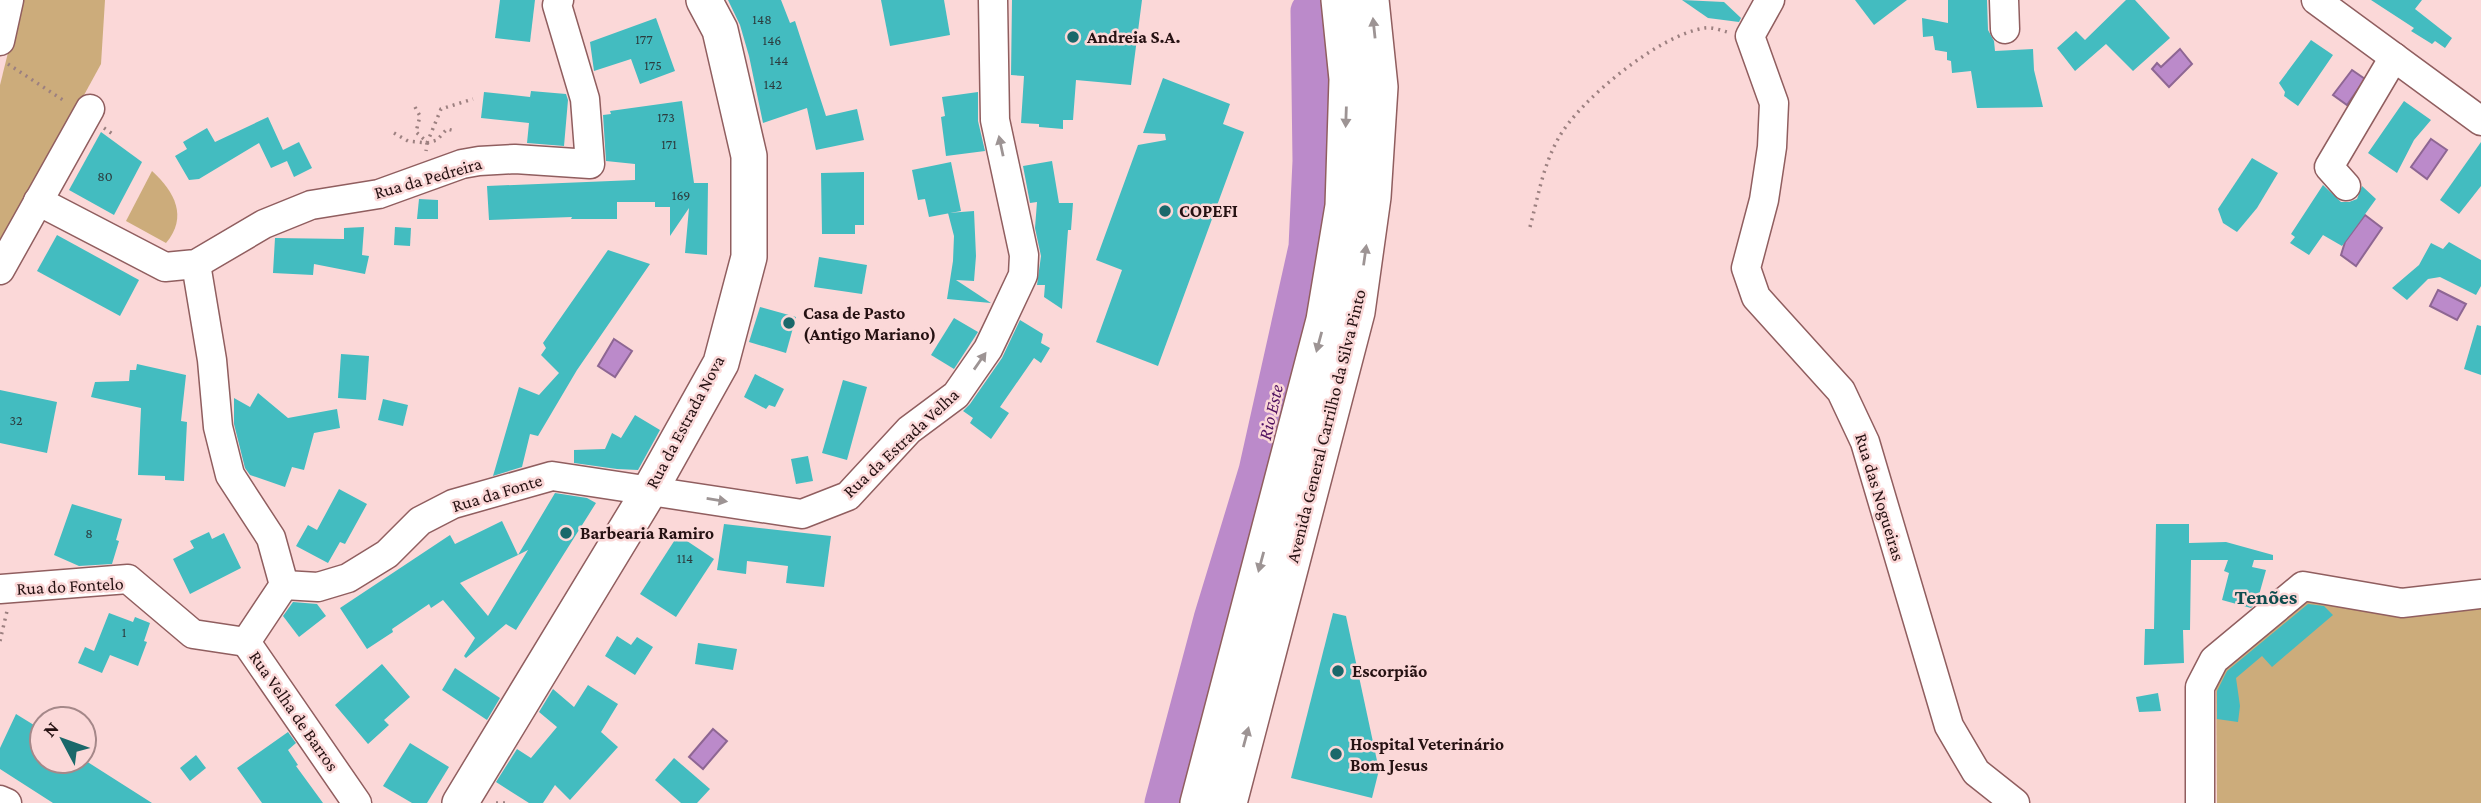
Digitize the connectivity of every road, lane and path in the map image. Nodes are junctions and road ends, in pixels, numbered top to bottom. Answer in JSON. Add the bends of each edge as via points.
{"nodes":[{"id":1,"x":9,"y":0,"type":"edge"},
{"id":2,"x":559,"y":0,"type":"edge"},
{"id":3,"x":704,"y":0,"type":"edge"},
{"id":4,"x":993,"y":0,"type":"edge"},
{"id":5,"x":1339,"y":0,"type":"edge"},
{"id":6,"x":1371,"y":0,"type":"edge"},
{"id":7,"x":1770,"y":0,"type":"edge"},
{"id":8,"x":2004,"y":0,"type":"edge"},
{"id":9,"x":2316,"y":0,"type":"edge"},
{"id":10,"x":2005,"y":29,"type":"dead end"},
{"id":11,"x":1750,"y":36,"type":"junction"},
{"id":12,"x":0,"y":41,"type":"edge"},
{"id":13,"x":2394,"y":57,"type":"junction"},
{"id":14,"x":0,"y":58,"type":"edge"},
{"id":15,"x":473,"y":100,"type":"dead end"},
{"id":16,"x":415,"y":107,"type":"dead end"},
{"id":17,"x":88,"y":112,"type":"junction"},
{"id":18,"x":2481,"y":121,"type":"edge"},
{"id":19,"x":456,"y":131,"type":"dead end"},
{"id":20,"x":394,"y":133,"type":"dead end"},
{"id":21,"x":114,"y":135,"type":"dead end"},
{"id":22,"x":427,"y":142,"type":"junction"},
{"id":23,"x":427,"y":177,"type":"junction"},
{"id":24,"x":2346,"y":186,"type":"dead end"},
{"id":25,"x":38,"y":201,"type":"junction"},
{"id":26,"x":1530,"y":227,"type":"dead end"},
{"id":27,"x":3,"y":259,"type":"edge"},
{"id":28,"x":196,"y":264,"type":"junction"},
{"id":29,"x":650,"y":490,"type":"junction"},
{"id":30,"x":284,"y":585,"type":"junction"},
{"id":31,"x":5,"y":589,"type":"edge"},
{"id":32,"x":2481,"y":594,"type":"edge"},
{"id":33,"x":0,"y":641,"type":"edge"},
{"id":34,"x":246,"y":642,"type":"junction"},
{"id":35,"x":0,"y":800,"type":"edge"},
{"id":36,"x":7,"y":803,"type":"edge"},
{"id":37,"x":357,"y":803,"type":"edge"},
{"id":38,"x":460,"y":803,"type":"edge"},
{"id":39,"x":496,"y":803,"type":"edge"},
{"id":40,"x":505,"y":803,"type":"edge"},
{"id":41,"x":1198,"y":803,"type":"edge"},
{"id":42,"x":1228,"y":803,"type":"edge"},
{"id":43,"x":2015,"y":803,"type":"edge"},
{"id":44,"x":2200,"y":803,"type":"edge"}],
"edges":[{"from":1,"to":12,"type":"street"},
{"from":2,"to":23,"type":"street","name":"Rua da Pedreira","via":[[585,99],[590,164],[497,159],[462,164]]},
{"from":3,"to":29,"type":"main road","name":"Rua da Estrada Nova","via":[[720,30],[749,156],[749,257],[721,363]]},
{"from":29,"to":4,"type":"street","name":"Rua da Estrada Velha","one_way":true,"via":[[802,514],[848,496],[909,430],[956,395],[988,349],[1023,275],[1024,255],[995,120]]},
{"from":5,"to":41,"type":"main road","name":"Avenida General Carrilho da Silva Pinto","one_way":true,"via":[[1347,79],[1343,206],[1324,320]]},
{"from":42,"to":6,"type":"main road","name":"Avenida General Carrilho da Silva Pinto","one_way":true,"via":[[1357,312],[1373,197],[1380,87]]},
{"from":7,"to":11,"type":"street"},
{"from":8,"to":10,"type":"street"},
{"from":9,"to":13,"type":"street"},
{"from":11,"to":26,"type":"path","via":[[1707,27],[1660,44],[1616,75],[1560,135],[1550,153]]},
{"from":11,"to":43,"type":"street","name":"Rua das Nogueiras","via":[[1774,103],[1764,200],[1746,268],[1756,297],[1841,391],[1865,442],[1949,726],[1976,772]]},
{"from":13,"to":18,"type":"street"},
{"from":13,"to":24,"type":"street","via":[[2329,167]]},
{"from":14,"to":17,"type":"path"},
{"from":15,"to":22,"type":"path","via":[[441,108]]},
{"from":16,"to":22,"type":"path","via":[[421,116],[416,132]]},
{"from":17,"to":21,"type":"path"},
{"from":17,"to":25,"type":"street"},
{"from":19,"to":22,"type":"path","via":[[447,129],[437,140]]},
{"from":20,"to":22,"type":"path","via":[[408,141]]},
{"from":22,"to":23,"type":"path"},
{"from":23,"to":28,"type":"street","name":"Rua da Pedreira","via":[[379,194],[288,214]]},
{"from":25,"to":27,"type":"street"},
{"from":25,"to":28,"type":"street","via":[[165,267]]},
{"from":28,"to":30,"type":"street","via":[[218,426],[230,475],[271,538]]},
{"from":29,"to":30,"type":"street","name":"Rua da Fonte","via":[[552,476],[453,504],[420,521],[387,554],[348,579],[318,587]]},
{"from":29,"to":38,"type":"main road","name":"Rua da Estrada Nova"},
{"from":30,"to":34,"type":"street","name":"Rua Velha de Barros"},
{"from":31,"to":33,"type":"path"},
{"from":31,"to":34,"type":"street","name":"Rua do Fontelo","via":[[128,579],[193,634]]},
{"from":32,"to":44,"type":"street","via":[[2402,603],[2304,586],[2214,660],[2200,687]]},
{"from":34,"to":37,"type":"street","name":"Rua Velha de Barros"},
{"from":35,"to":36,"type":"street"},
{"from":39,"to":40,"type":"path"}]}
